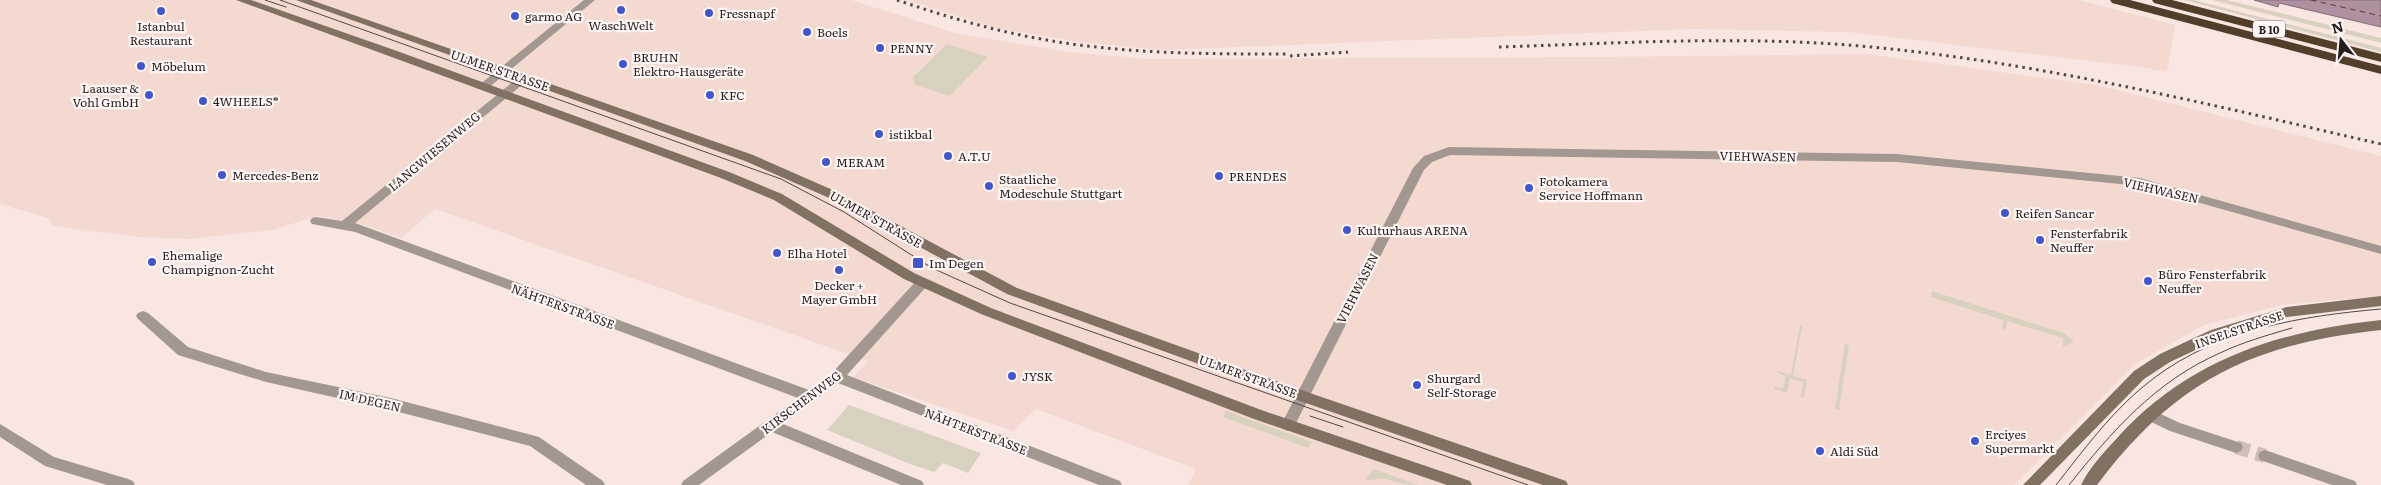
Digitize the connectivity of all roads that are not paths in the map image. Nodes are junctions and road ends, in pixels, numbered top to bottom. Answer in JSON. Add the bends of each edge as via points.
{"nodes":[{"id":1,"x":241,"y":0,"type":"edge"},
{"id":2,"x":301,"y":0,"type":"edge"},
{"id":3,"x":590,"y":0,"type":"edge"},
{"id":4,"x":2116,"y":0,"type":"edge"},
{"id":5,"x":2158,"y":0,"type":"edge"},
{"id":6,"x":2381,"y":58,"type":"edge"},
{"id":7,"x":2381,"y":70,"type":"edge"},
{"id":8,"x":504,"y":71,"type":"junction"},
{"id":9,"x":524,"y":78,"type":"junction"},
{"id":10,"x":483,"y":88,"type":"junction"},
{"id":11,"x":503,"y":95,"type":"junction"},
{"id":12,"x":316,"y":221,"type":"dead end"},
{"id":13,"x":346,"y":225,"type":"junction"},
{"id":14,"x":2381,"y":250,"type":"edge"},
{"id":15,"x":922,"y":282,"type":"junction"},
{"id":16,"x":2381,"y":301,"type":"edge"},
{"id":17,"x":143,"y":316,"type":"dead end"},
{"id":18,"x":2381,"y":325,"type":"edge"},
{"id":19,"x":837,"y":377,"type":"junction"},
{"id":20,"x":809,"y":396,"type":"junction"},
{"id":21,"x":1302,"y":396,"type":"junction"},
{"id":22,"x":2150,"y":414,"type":"junction"},
{"id":23,"x":770,"y":425,"type":"junction"},
{"id":24,"x":1288,"y":425,"type":"junction"},
{"id":25,"x":0,"y":430,"type":"edge"},
{"id":26,"x":2236,"y":446,"type":"tunnel mouth"},
{"id":27,"x":2265,"y":456,"type":"tunnel mouth"},
{"id":28,"x":128,"y":485,"type":"edge"},
{"id":29,"x":598,"y":485,"type":"edge"},
{"id":30,"x":688,"y":485,"type":"edge"},
{"id":31,"x":917,"y":485,"type":"edge"},
{"id":32,"x":1115,"y":485,"type":"edge"},
{"id":33,"x":1465,"y":485,"type":"edge"},
{"id":34,"x":1560,"y":485,"type":"edge"},
{"id":35,"x":2030,"y":485,"type":"edge"},
{"id":36,"x":2088,"y":485,"type":"edge"},
{"id":37,"x":2350,"y":485,"type":"edge"}],
"edges":[{"from":1,"to":10,"type":"street","name":"ULMER STRASSE","via":[[393,52]]},
{"from":2,"to":8,"type":"street","name":"ULMER STRASSE"},
{"from":3,"to":8,"type":"street"},
{"from":4,"to":7,"type":"highway","number":"B 10"},
{"from":5,"to":6,"type":"highway","number":"B 10"},
{"from":8,"to":9,"type":"street","name":"ULMER STRASSE"},
{"from":8,"to":10,"type":"street"},
{"from":9,"to":11,"type":"street","name":"LANGWIESENWEG"},
{"from":9,"to":21,"type":"street","name":"ULMER STRASSE","via":[[727,149],[798,179],[1012,290]]},
{"from":10,"to":11,"type":"street","name":"ULMER STRASSE"},
{"from":11,"to":13,"type":"street","name":"LANGWIESENWEG"},
{"from":11,"to":15,"type":"street","name":"ULMER STRASSE","via":[[778,197]]},
{"from":12,"to":13,"type":"street","name":"NÄHTERSTRASSE"},
{"from":13,"to":20,"type":"street","name":"NÄHTERSTRASSE"},
{"from":14,"to":21,"type":"street","name":"VIEHWASEN","via":[[2140,182],[1896,158],[1448,152],[1428,159],[1419,168]]},
{"from":15,"to":19,"type":"street","name":"KIRSCHENWEG"},
{"from":15,"to":24,"type":"street","name":"ULMER STRASSE","via":[[1004,318]]},
{"from":16,"to":35,"type":"street","name":"INSELSTRASSE","via":[[2287,312],[2216,334],[2165,358],[2139,375]]},
{"from":17,"to":29,"type":"street","name":"IM DEGEN","via":[[183,351],[266,377],[391,404],[534,441]]},
{"from":18,"to":22,"type":"street","via":[[2307,336],[2263,348],[2221,366],[2183,388]]},
{"from":19,"to":20,"type":"street","name":"KIRSCHENWEG"},
{"from":19,"to":32,"type":"street","name":"NÄHTERSTRASSE"},
{"from":20,"to":23,"type":"street","name":"KIRSCHENWEG"},
{"from":21,"to":24,"type":"street","name":"VIEHWASEN"},
{"from":21,"to":34,"type":"street","name":"ULMER STRASSE"},
{"from":22,"to":26,"type":"street","via":[[2175,427]]},
{"from":22,"to":36,"type":"street"},
{"from":23,"to":30,"type":"street","name":"KIRSCHENWEG"},
{"from":23,"to":31,"type":"street"},
{"from":24,"to":33,"type":"street","name":"ULMER STRASSE"},
{"from":25,"to":28,"type":"street","via":[[50,462]]},
{"from":27,"to":37,"type":"street"}]}
